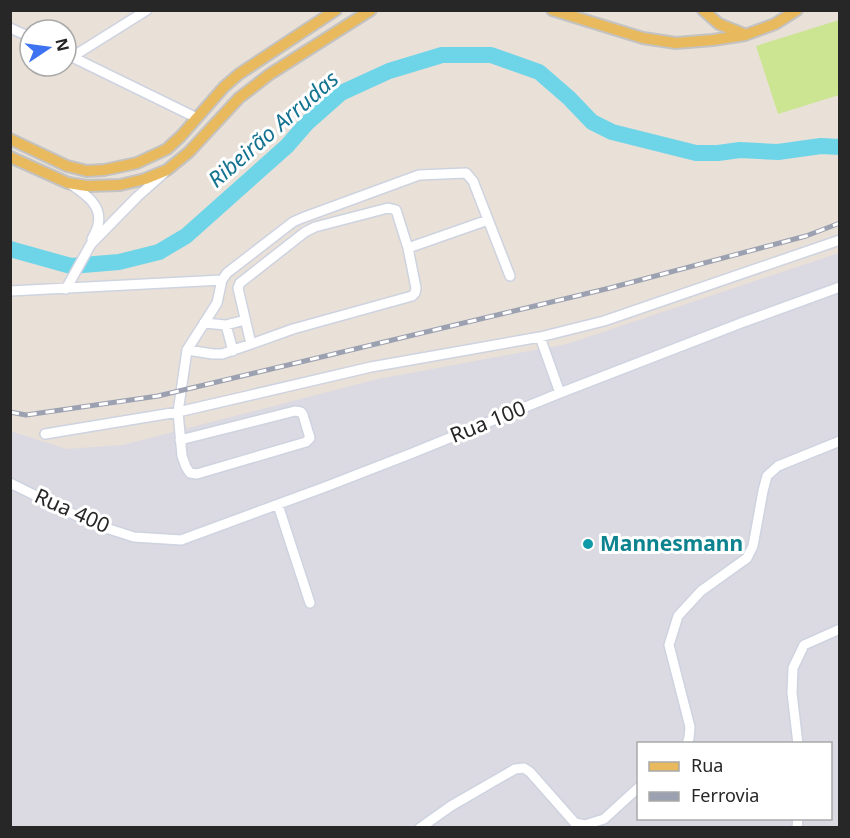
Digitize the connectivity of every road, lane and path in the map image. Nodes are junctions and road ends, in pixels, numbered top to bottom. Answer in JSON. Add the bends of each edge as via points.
{"nodes":[{"id":1,"x":147,"y":10,"type":"edge"},
{"id":2,"x":336,"y":10,"type":"edge"},
{"id":3,"x":371,"y":10,"type":"edge"},
{"id":4,"x":552,"y":10,"type":"edge"},
{"id":5,"x":703,"y":10,"type":"edge"},
{"id":6,"x":797,"y":10,"type":"edge"},
{"id":7,"x":745,"y":34,"type":"junction"},
{"id":8,"x":78,"y":51,"type":"edge"},
{"id":9,"x":78,"y":60,"type":"edge"},
{"id":10,"x":197,"y":118,"type":"junction"},
{"id":11,"x":10,"y":139,"type":"edge"},
{"id":12,"x":10,"y":157,"type":"edge"},
{"id":13,"x":167,"y":170,"type":"junction"},
{"id":14,"x":68,"y":183,"type":"junction"},
{"id":15,"x":488,"y":220,"type":"junction"},
{"id":16,"x":840,"y":240,"type":"edge"},
{"id":17,"x":90,"y":244,"type":"junction"},
{"id":18,"x":408,"y":248,"type":"junction"},
{"id":19,"x":510,"y":276,"type":"dead end"},
{"id":20,"x":222,"y":280,"type":"junction"},
{"id":21,"x":68,"y":285,"type":"junction"},
{"id":22,"x":840,"y":287,"type":"edge"},
{"id":23,"x":10,"y":291,"type":"edge"},
{"id":24,"x":245,"y":320,"type":"junction"},
{"id":25,"x":204,"y":323,"type":"junction"},
{"id":26,"x":226,"y":325,"type":"junction"},
{"id":27,"x":540,"y":337,"type":"junction"},
{"id":28,"x":251,"y":345,"type":"junction"},
{"id":29,"x":187,"y":350,"type":"junction"},
{"id":30,"x":232,"y":351,"type":"junction"},
{"id":31,"x":560,"y":393,"type":"junction"},
{"id":32,"x":178,"y":412,"type":"junction"},
{"id":33,"x":45,"y":434,"type":"dead end"},
{"id":34,"x":180,"y":440,"type":"junction"},
{"id":35,"x":840,"y":441,"type":"edge"},
{"id":36,"x":10,"y":483,"type":"edge"},
{"id":37,"x":278,"y":505,"type":"junction"},
{"id":38,"x":134,"y":537,"type":"joint"},
{"id":39,"x":309,"y":603,"type":"dead end"},
{"id":40,"x":840,"y":631,"type":"edge"},
{"id":41,"x":688,"y":742,"type":"edge"},
{"id":42,"x":798,"y":742,"type":"edge"},
{"id":43,"x":637,"y":790,"type":"edge"},
{"id":44,"x":420,"y":828,"type":"edge"}],
"edges":[{"from":1,"to":8,"type":"street"},
{"from":2,"to":10,"type":"main road","via":[[239,74]]},
{"from":3,"to":13,"type":"main road","via":[[239,98]]},
{"from":4,"to":7,"type":"main road","via":[[643,38],[676,43]]},
{"from":5,"to":7,"type":"main road","via":[[718,24]]},
{"from":6,"to":7,"type":"main road","via":[[775,24]]},
{"from":9,"to":10,"type":"street"},
{"from":10,"to":11,"type":"main road","via":[[167,149],[138,163],[104,170],[67,166]]},
{"from":12,"to":14,"type":"main road"},
{"from":13,"to":14,"type":"main road","via":[[120,185]]},
{"from":13,"to":17,"type":"street"},
{"from":14,"to":17,"type":"street","via":[[90,199],[98,211],[99,224]]},
{"from":15,"to":18,"type":"street"},
{"from":15,"to":19,"type":"street"},
{"from":15,"to":20,"type":"street","via":[[473,180],[466,173],[419,175],[293,222]]},
{"from":16,"to":27,"type":"street","via":[[604,321]]},
{"from":17,"to":21,"type":"street"},
{"from":18,"to":24,"type":"street","via":[[399,216],[396,210],[388,208],[315,227],[238,285]]},
{"from":18,"to":28,"type":"street","via":[[416,288],[412,296],[294,328]]},
{"from":20,"to":21,"type":"street"},
{"from":20,"to":25,"type":"street","via":[[217,303]]},
{"from":21,"to":23,"type":"street"},
{"from":22,"to":31,"type":"street","name":"Rua 100"},
{"from":24,"to":26,"type":"street"},
{"from":24,"to":28,"type":"street"},
{"from":25,"to":26,"type":"street"},
{"from":25,"to":29,"type":"street"},
{"from":26,"to":30,"type":"street"},
{"from":27,"to":31,"type":"street"},
{"from":27,"to":32,"type":"street","via":[[371,367]]},
{"from":28,"to":30,"type":"street"},
{"from":29,"to":30,"type":"street","via":[[213,354]]},
{"from":29,"to":32,"type":"street"},
{"from":31,"to":37,"type":"street","name":"Rua 100"},
{"from":32,"to":33,"type":"street"},
{"from":32,"to":34,"type":"street"},
{"from":34,"to":34,"type":"street","via":[[296,411],[303,415],[310,438],[197,474],[186,467]]},
{"from":35,"to":41,"type":"street","via":[[778,466],[767,476],[747,558],[701,591],[678,616],[669,645],[690,728]]},
{"from":36,"to":38,"type":"street","name":"Rua 400","via":[[79,518]]},
{"from":37,"to":38,"type":"street","name":"Rua 100","via":[[181,540]]},
{"from":37,"to":39,"type":"street"},
{"from":40,"to":42,"type":"street","via":[[804,645],[793,668]]},
{"from":43,"to":44,"type":"street","via":[[604,819],[575,824],[524,768],[451,806]]}]}
